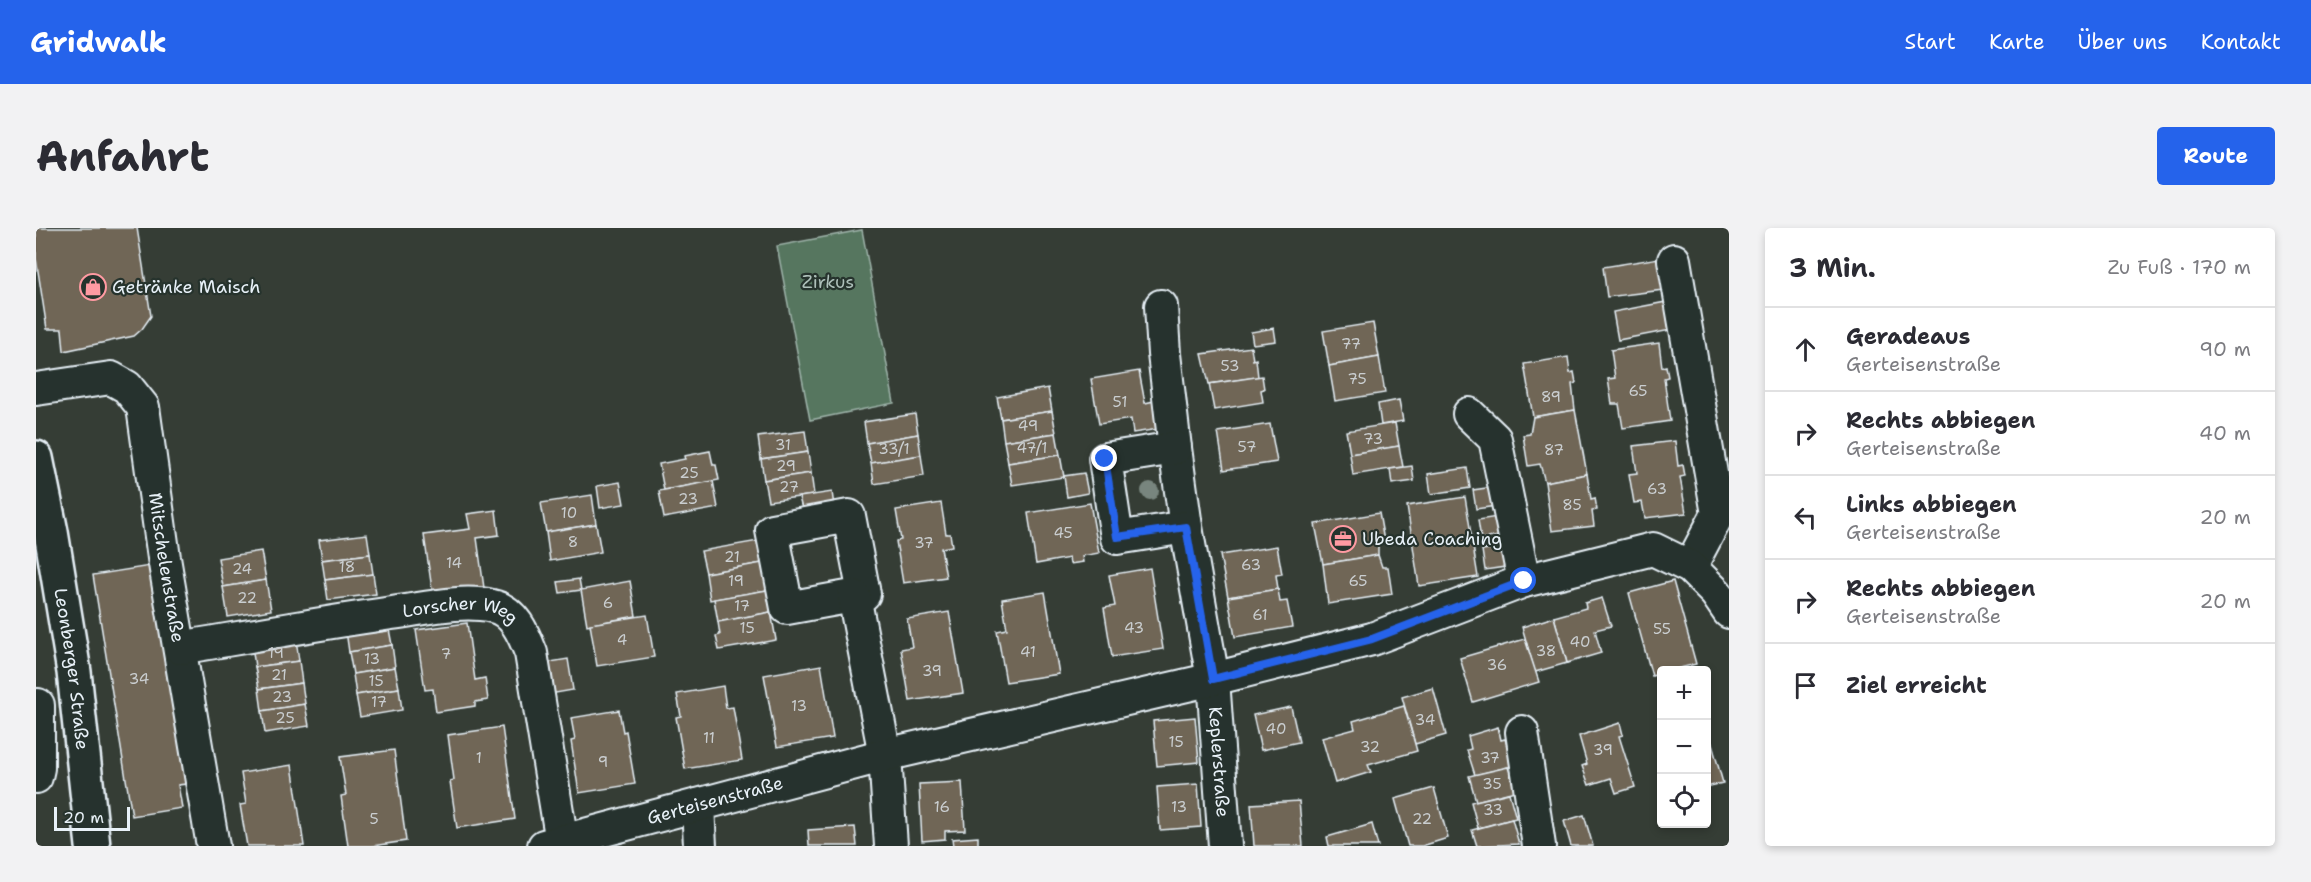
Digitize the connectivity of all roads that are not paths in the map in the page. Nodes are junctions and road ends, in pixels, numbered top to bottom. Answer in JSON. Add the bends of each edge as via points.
{"nodes":[{"id":1,"x":1674,"y":260,"type":"dead end"},
{"id":2,"x":1161,"y":306,"type":"dead end"},
{"id":3,"x":36,"y":389,"type":"edge"},
{"id":4,"x":1469,"y":414,"type":"dead end"},
{"id":5,"x":1175,"y":448,"type":"junction"},
{"id":6,"x":36,"y":458,"type":"edge"},
{"id":7,"x":1723,"y":512,"type":"edge"},
{"id":8,"x":1186,"y":527,"type":"junction"},
{"id":9,"x":1690,"y":567,"type":"junction"},
{"id":10,"x":1524,"y":581,"type":"junction"},
{"id":11,"x":854,"y":596,"type":"dead end"},
{"id":12,"x":1729,"y":612,"type":"edge"},
{"id":13,"x":180,"y":648,"type":"junction"},
{"id":14,"x":1213,"y":679,"type":"junction"},
{"id":15,"x":36,"y":706,"type":"edge"},
{"id":16,"x":1522,"y":732,"type":"dead end"},
{"id":17,"x":885,"y":755,"type":"junction"},
{"id":18,"x":36,"y":777,"type":"edge"},
{"id":19,"x":698,"y":805,"type":"junction"},
{"id":20,"x":553,"y":844,"type":"edge"},
{"id":21,"x":93,"y":846,"type":"edge"},
{"id":22,"x":213,"y":846,"type":"edge"},
{"id":23,"x":700,"y":846,"type":"edge"},
{"id":24,"x":891,"y":846,"type":"edge"},
{"id":25,"x":1225,"y":846,"type":"edge"},
{"id":26,"x":1539,"y":846,"type":"edge"}],
"edges":[{"from":1,"to":7,"type":"street"},
{"from":2,"to":5,"type":"street"},
{"from":3,"to":13,"type":"street","name":"Mitschelenstraße","via":[[111,378],[128,387],[142,407]]},
{"from":4,"to":10,"type":"street","via":[[1495,439]]},
{"from":5,"to":8,"type":"street"},
{"from":5,"to":8,"type":"street","via":[[1105,459],[1117,537]]},
{"from":6,"to":21,"type":"main road","name":"Leonberger Straße","via":[[74,672]]},
{"from":7,"to":9,"type":"street"},
{"from":8,"to":14,"type":"street"},
{"from":9,"to":10,"type":"street","name":"Gerteisenstraße","via":[[1653,549]]},
{"from":9,"to":12,"type":"street","name":"Gerteisenstraße"},
{"from":10,"to":14,"type":"street","name":"Gerteisenstraße","via":[[1372,639]]},
{"from":11,"to":17,"type":"street"},
{"from":13,"to":20,"type":"street","name":"Lorscher Weg","via":[[450,605],[494,606],[512,617],[531,653]]},
{"from":13,"to":22,"type":"street","name":"Mitschelenstraße"},
{"from":14,"to":17,"type":"street","name":"Gerteisenstraße"},
{"from":14,"to":25,"type":"street","name":"Keplerstraße"},
{"from":15,"to":18,"type":"street"},
{"from":16,"to":26,"type":"street"},
{"from":17,"to":19,"type":"street","name":"Gerteisenstraße"},
{"from":17,"to":24,"type":"street"},
{"from":19,"to":20,"type":"street","name":"Gerteisenstraße"},
{"from":19,"to":23,"type":"street"}]}
